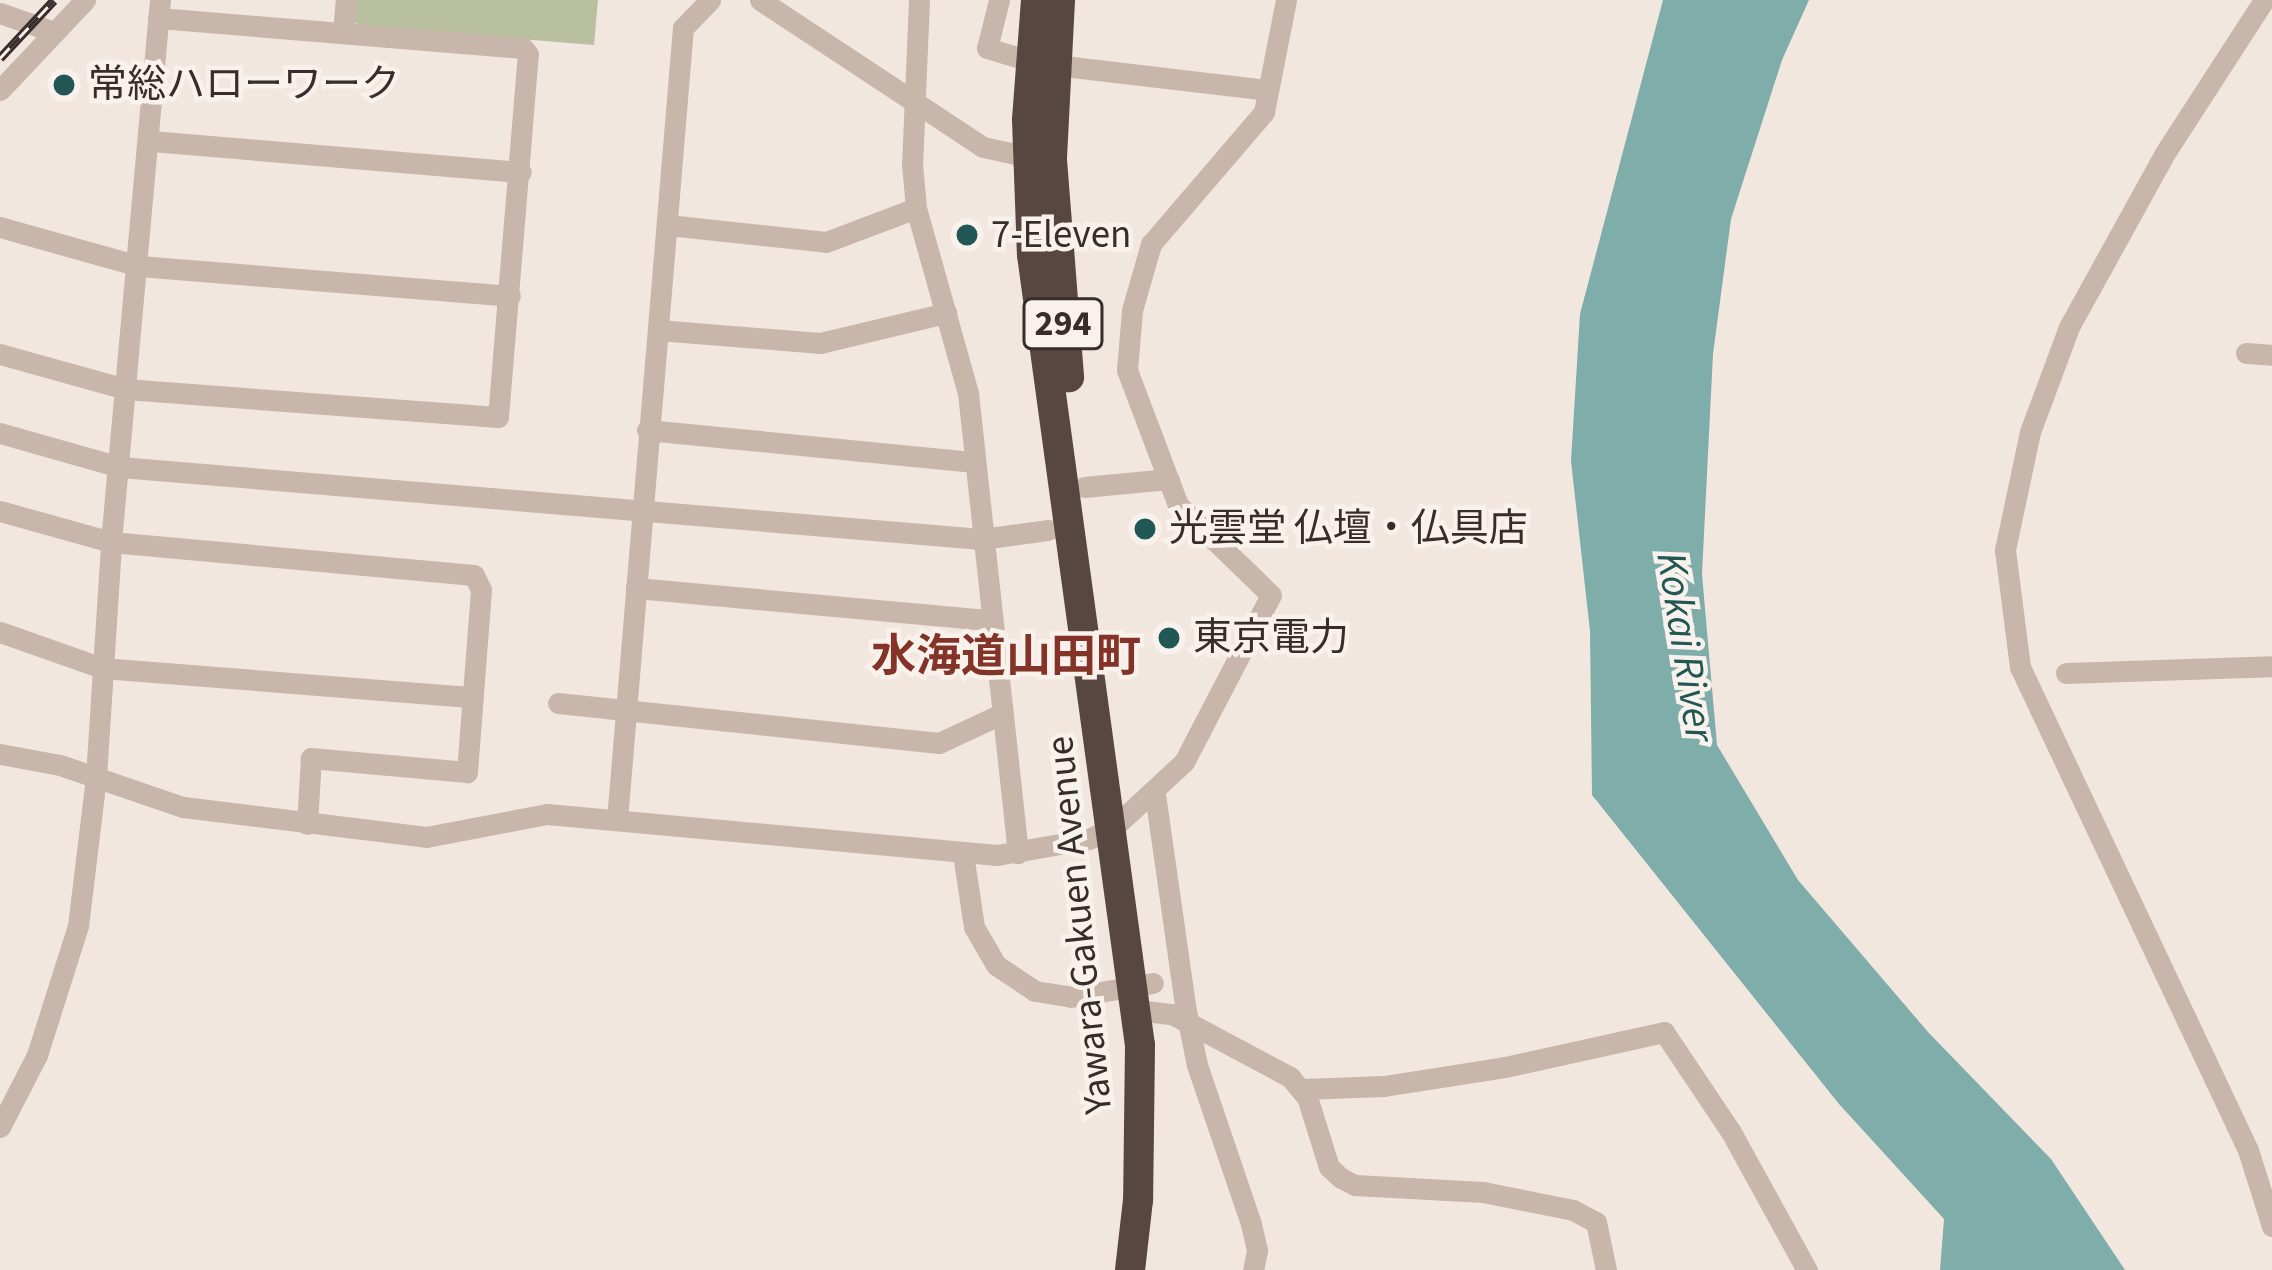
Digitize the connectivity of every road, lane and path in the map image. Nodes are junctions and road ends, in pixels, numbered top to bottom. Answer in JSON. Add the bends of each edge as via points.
{"nodes":[{"id":1,"x":8,"y":0,"type":"edge"},
{"id":2,"x":85,"y":0,"type":"edge"},
{"id":3,"x":346,"y":0,"type":"edge"},
{"id":4,"x":710,"y":0,"type":"edge"},
{"id":5,"x":746,"y":0,"type":"edge"},
{"id":6,"x":919,"y":0,"type":"edge"},
{"id":7,"x":999,"y":0,"type":"edge"},
{"id":8,"x":1036,"y":0,"type":"edge"},
{"id":9,"x":1060,"y":0,"type":"edge"},
{"id":10,"x":1286,"y":0,"type":"edge"},
{"id":11,"x":2264,"y":0,"type":"edge"},
{"id":12,"x":769,"y":5,"type":"edge"},
{"id":13,"x":159,"y":9,"type":"edge"},
{"id":14,"x":0,"y":14,"type":"edge"},
{"id":15,"x":54,"y":32,"type":"junction"},
{"id":16,"x":343,"y":32,"type":"junction"},
{"id":17,"x":1042,"y":63,"type":"junction"},
{"id":18,"x":0,"y":90,"type":"edge"},
{"id":19,"x":1267,"y":90,"type":"junction"},
{"id":20,"x":914,"y":104,"type":"junction"},
{"id":21,"x":151,"y":141,"type":"junction"},
{"id":22,"x":1040,"y":159,"type":"junction"},
{"id":23,"x":521,"y":172,"type":"junction"},
{"id":24,"x":916,"y":208,"type":"junction"},
{"id":25,"x":668,"y":225,"type":"junction"},
{"id":26,"x":0,"y":226,"type":"edge"},
{"id":27,"x":139,"y":266,"type":"junction"},
{"id":28,"x":510,"y":296,"type":"junction"},
{"id":29,"x":946,"y":314,"type":"junction"},
{"id":30,"x":658,"y":330,"type":"junction"},
{"id":31,"x":2246,"y":353,"type":"dead end"},
{"id":32,"x":0,"y":354,"type":"edge"},
{"id":33,"x":2272,"y":355,"type":"edge"},
{"id":34,"x":125,"y":389,"type":"junction"},
{"id":35,"x":647,"y":430,"type":"junction"},
{"id":36,"x":0,"y":433,"type":"edge"},
{"id":37,"x":974,"y":462,"type":"junction"},
{"id":38,"x":120,"y":466,"type":"junction"},
{"id":39,"x":1169,"y":479,"type":"junction"},
{"id":40,"x":1084,"y":487,"type":"junction"},
{"id":41,"x":641,"y":510,"type":"junction"},
{"id":42,"x":0,"y":512,"type":"edge"},
{"id":43,"x":1048,"y":530,"type":"dead end"},
{"id":44,"x":981,"y":539,"type":"junction"},
{"id":45,"x":111,"y":542,"type":"junction"},
{"id":46,"x":636,"y":588,"type":"junction"},
{"id":47,"x":991,"y":620,"type":"junction"},
{"id":48,"x":0,"y":632,"type":"edge"},
{"id":49,"x":2272,"y":666,"type":"edge"},
{"id":50,"x":102,"y":668,"type":"junction"},
{"id":51,"x":2066,"y":673,"type":"dead end"},
{"id":52,"x":472,"y":697,"type":"junction"},
{"id":53,"x":558,"y":703,"type":"dead end"},
{"id":54,"x":625,"y":711,"type":"junction"},
{"id":55,"x":1001,"y":714,"type":"junction"},
{"id":56,"x":0,"y":754,"type":"edge"},
{"id":57,"x":96,"y":777,"type":"junction"},
{"id":58,"x":1133,"y":812,"type":"junction"},
{"id":59,"x":617,"y":820,"type":"junction"},
{"id":60,"x":307,"y":824,"type":"junction"},
{"id":61,"x":1018,"y":853,"type":"junction"},
{"id":62,"x":963,"y":854,"type":"junction"},
{"id":63,"x":1145,"y":997,"type":"junction"},
{"id":64,"x":1189,"y":1023,"type":"junction"},
{"id":65,"x":1302,"y":1089,"type":"junction"},
{"id":66,"x":0,"y":1127,"type":"edge"},
{"id":67,"x":2272,"y":1226,"type":"edge"},
{"id":68,"x":1130,"y":1270,"type":"edge"},
{"id":69,"x":1150,"y":1270,"type":"edge"},
{"id":70,"x":1253,"y":1270,"type":"edge"},
{"id":71,"x":1606,"y":1270,"type":"edge"},
{"id":72,"x":1808,"y":1270,"type":"edge"}],
"edges":[{"from":1,"to":14,"type":"street"},
{"from":2,"to":15,"type":"street"},
{"from":3,"to":16,"type":"street"},
{"from":4,"to":25,"type":"street","via":[[683,28]]},
{"from":5,"to":12,"type":"street"},
{"from":6,"to":20,"type":"street"},
{"from":7,"to":17,"type":"street","via":[[987,48]]},
{"from":8,"to":17,"type":"highway","name":"Yawara-Gakuen Avenue","number":"294"},
{"from":9,"to":17,"type":"highway","name":"Yawara-Gakuen Avenue","number":"294"},
{"from":10,"to":19,"type":"street"},
{"from":11,"to":67,"type":"street","via":[[2164,153],[2069,327],[2030,431],[2006,550],[2020,667],[2248,1150]]},
{"from":12,"to":20,"type":"street"},
{"from":13,"to":16,"type":"street"},
{"from":13,"to":21,"type":"street"},
{"from":14,"to":15,"type":"street"},
{"from":15,"to":18,"type":"street"},
{"from":16,"to":23,"type":"street","via":[[523,48]]},
{"from":17,"to":19,"type":"street"},
{"from":17,"to":22,"type":"highway","name":"Yawara-Gakuen Avenue","number":"294"},
{"from":19,"to":39,"type":"street","via":[[1264,112],[1151,244],[1140,272],[1127,370]]},
{"from":20,"to":22,"type":"street","via":[[983,147]]},
{"from":20,"to":24,"type":"street"},
{"from":21,"to":23,"type":"street"},
{"from":21,"to":27,"type":"street"},
{"from":22,"to":40,"type":"highway","name":"Yawara-Gakuen Avenue","number":"294"},
{"from":22,"to":58,"type":"highway","name":"Yawara-Gakuen Avenue","number":"294","via":[[1033,255]]},
{"from":23,"to":28,"type":"street"},
{"from":24,"to":25,"type":"street","via":[[826,242]]},
{"from":24,"to":29,"type":"street"},
{"from":25,"to":30,"type":"street"},
{"from":26,"to":27,"type":"street"},
{"from":27,"to":28,"type":"street"},
{"from":27,"to":34,"type":"street"},
{"from":28,"to":34,"type":"street","via":[[498,417]]},
{"from":29,"to":30,"type":"street","via":[[820,343]]},
{"from":29,"to":37,"type":"street","via":[[968,393]]},
{"from":30,"to":35,"type":"street"},
{"from":31,"to":33,"type":"street"},
{"from":32,"to":34,"type":"street"},
{"from":34,"to":38,"type":"street"},
{"from":35,"to":37,"type":"street"},
{"from":35,"to":41,"type":"street"},
{"from":36,"to":38,"type":"street"},
{"from":37,"to":44,"type":"street"},
{"from":38,"to":41,"type":"street"},
{"from":38,"to":45,"type":"street"},
{"from":39,"to":40,"type":"street"},
{"from":39,"to":58,"type":"street","via":[[1198,530],[1271,595],[1202,735]]},
{"from":40,"to":58,"type":"highway","name":"Yawara-Gakuen Avenue","number":"294"},
{"from":41,"to":44,"type":"street"},
{"from":41,"to":46,"type":"street"},
{"from":42,"to":45,"type":"street"},
{"from":43,"to":44,"type":"street"},
{"from":44,"to":47,"type":"street"},
{"from":45,"to":50,"type":"street"},
{"from":45,"to":52,"type":"street","via":[[474,575],[481,590]]},
{"from":46,"to":47,"type":"street"},
{"from":46,"to":54,"type":"street"},
{"from":47,"to":55,"type":"street"},
{"from":48,"to":50,"type":"street"},
{"from":49,"to":51,"type":"street"},
{"from":50,"to":52,"type":"street"},
{"from":50,"to":57,"type":"street"},
{"from":52,"to":60,"type":"street","via":[[467,772],[310,758]]},
{"from":53,"to":54,"type":"street"},
{"from":54,"to":55,"type":"street","via":[[938,743]]},
{"from":54,"to":59,"type":"street"},
{"from":55,"to":61,"type":"street"},
{"from":56,"to":57,"type":"street"},
{"from":57,"to":60,"type":"street","via":[[183,807]]},
{"from":57,"to":66,"type":"street","via":[[67,972],[38,1055]]},
{"from":58,"to":61,"type":"street","via":[[1089,838]]},
{"from":58,"to":63,"type":"highway","name":"Yawara-Gakuen Avenue","number":"294"},
{"from":58,"to":64,"type":"street"},
{"from":59,"to":60,"type":"street","via":[[530,814],[426,837]]},
{"from":59,"to":62,"type":"street"},
{"from":61,"to":62,"type":"street"},
{"from":62,"to":63,"type":"street","via":[[974,927],[996,965],[1035,991]]},
{"from":63,"to":64,"type":"street"},
{"from":63,"to":68,"type":"highway","name":"Yawara-Gakuen Avenue","number":"294"},
{"from":63,"to":69,"type":"highway","name":"Yawara-Gakuen Avenue","number":"294","via":[[1160,1116]]},
{"from":64,"to":65,"type":"street"},
{"from":64,"to":70,"type":"street","via":[[1251,1224]]},
{"from":65,"to":71,"type":"street","via":[[1328,1168],[1340,1178],[1573,1210],[1596,1222]]},
{"from":65,"to":72,"type":"street","via":[[1505,1067],[1664,1032]]}]}
